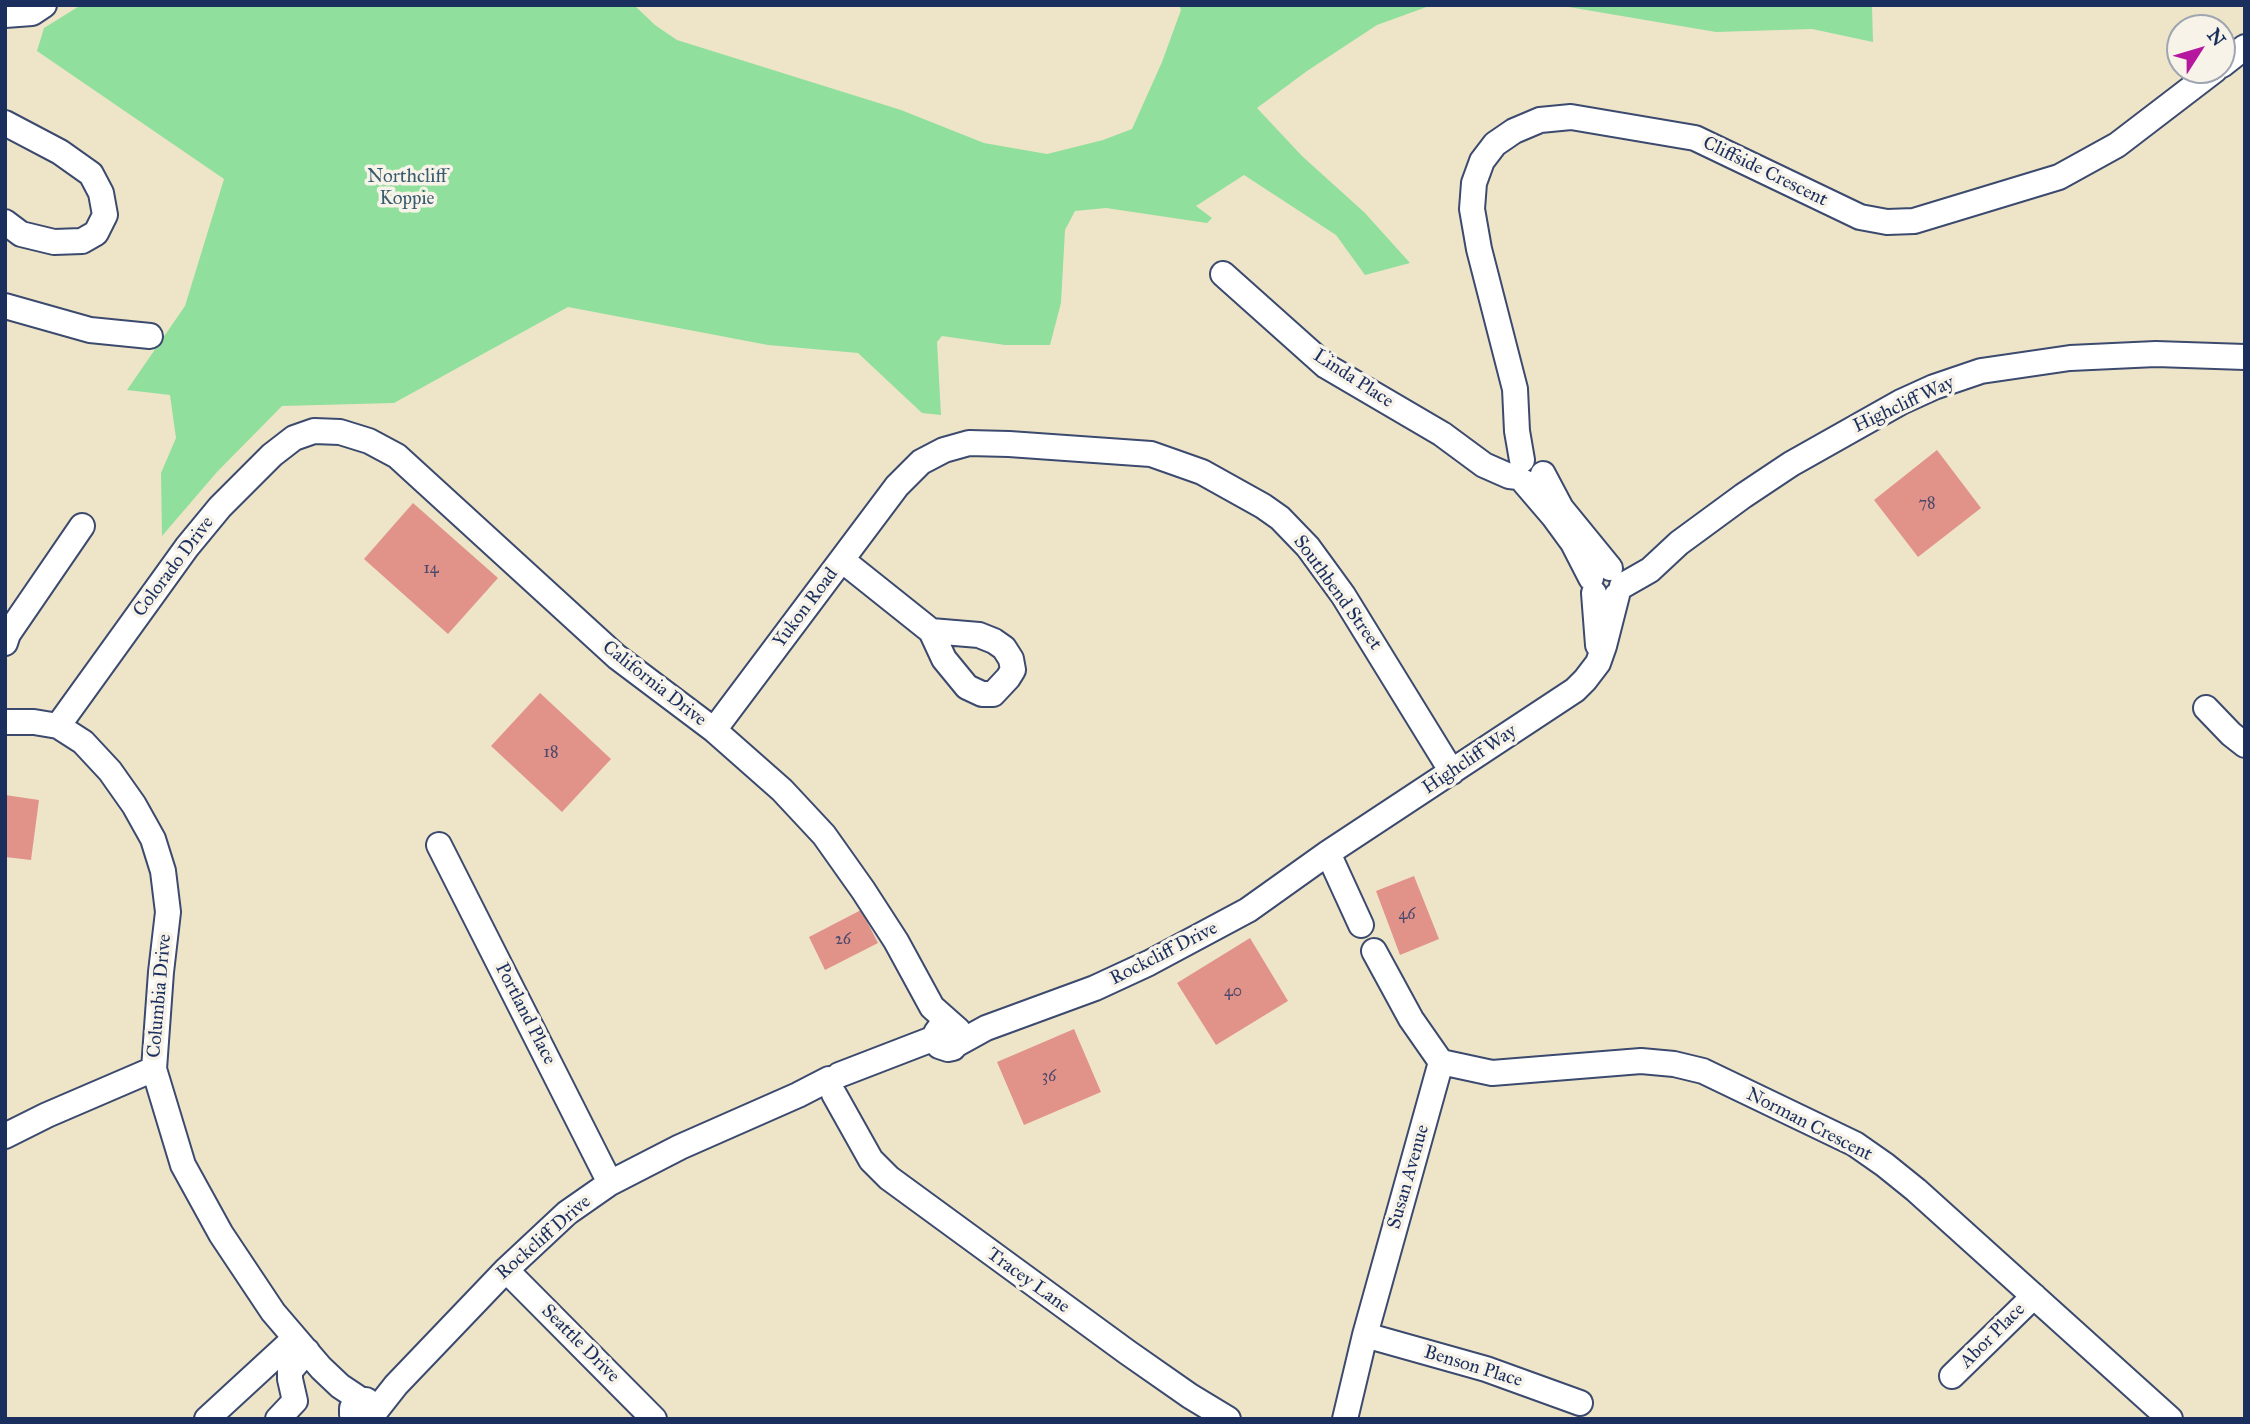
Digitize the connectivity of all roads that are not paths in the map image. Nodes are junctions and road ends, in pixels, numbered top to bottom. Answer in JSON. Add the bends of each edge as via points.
{"nodes":[{"id":1,"x":44,"y":5,"type":"edge"},
{"id":2,"x":5,"y":15,"type":"edge"},
{"id":3,"x":2197,"y":84,"type":"edge"},
{"id":4,"x":5,"y":123,"type":"edge"},
{"id":5,"x":5,"y":222,"type":"edge"},
{"id":6,"x":1223,"y":274,"type":"dead end"},
{"id":7,"x":5,"y":306,"type":"edge"},
{"id":8,"x":150,"y":336,"type":"dead end"},
{"id":9,"x":2245,"y":357,"type":"edge"},
{"id":10,"x":314,"y":431,"type":"joint"},
{"id":11,"x":1527,"y":469,"type":"junction"},
{"id":12,"x":897,"y":486,"type":"joint"},
{"id":13,"x":82,"y":526,"type":"dead end"},
{"id":14,"x":842,"y":559,"type":"junction"},
{"id":15,"x":1609,"y":582,"type":"junction"},
{"id":16,"x":931,"y":632,"type":"dead end"},
{"id":17,"x":5,"y":643,"type":"edge"},
{"id":18,"x":2206,"y":708,"type":"dead end"},
{"id":19,"x":5,"y":722,"type":"edge"},
{"id":20,"x":58,"y":726,"type":"junction"},
{"id":21,"x":714,"y":730,"type":"junction"},
{"id":22,"x":2245,"y":745,"type":"edge"},
{"id":23,"x":1452,"y":772,"type":"junction"},
{"id":24,"x":439,"y":845,"type":"dead end"},
{"id":25,"x":1328,"y":853,"type":"junction"},
{"id":26,"x":1361,"y":925,"type":"dead end"},
{"id":27,"x":1374,"y":951,"type":"dead end"},
{"id":28,"x":944,"y":1032,"type":"junction"},
{"id":29,"x":1441,"y":1062,"type":"junction"},
{"id":30,"x":154,"y":1069,"type":"junction"},
{"id":31,"x":838,"y":1086,"type":"junction"},
{"id":32,"x":5,"y":1136,"type":"edge"},
{"id":33,"x":610,"y":1184,"type":"junction"},
{"id":34,"x":506,"y":1270,"type":"junction"},
{"id":35,"x":2034,"y":1296,"type":"junction"},
{"id":36,"x":1365,"y":1335,"type":"junction"},
{"id":37,"x":301,"y":1344,"type":"junction"},
{"id":38,"x":1952,"y":1376,"type":"dead end"},
{"id":39,"x":1580,"y":1403,"type":"dead end"},
{"id":40,"x":360,"y":1411,"type":"edge"},
{"id":41,"x":206,"y":1419,"type":"edge"},
{"id":42,"x":278,"y":1419,"type":"edge"},
{"id":43,"x":654,"y":1419,"type":"edge"},
{"id":44,"x":1228,"y":1419,"type":"edge"},
{"id":45,"x":1345,"y":1419,"type":"edge"},
{"id":46,"x":2170,"y":1419,"type":"edge"}],
"edges":[{"from":1,"to":2,"type":"street","via":[[32,13]]},
{"from":3,"to":11,"type":"street","name":"Cliffside Crescent","via":[[2117,145],[2059,177],[1914,221],[1860,217],[1695,138],[1571,117],[1540,120],[1514,131],[1495,144],[1482,162],[1472,209],[1515,389],[1529,414]]},
{"from":4,"to":5,"type":"street","via":[[91,174],[101,193],[104,215],[96,233],[82,242],[54,242],[21,234]]},
{"from":6,"to":11,"type":"street","name":"Linda Place","via":[[1326,366],[1484,465],[1509,476]]},
{"from":7,"to":8,"type":"street","via":[[90,330]]},
{"from":9,"to":15,"type":"street","name":"Highcliff Way","via":[[2105,355],[2019,364],[1934,387],[1853,428],[1743,496],[1650,570]]},
{"from":10,"to":20,"type":"street","name":"Colorado Drive","via":[[294,438],[272,455],[220,507]]},
{"from":10,"to":21,"type":"street","name":"California Drive","via":[[340,432],[397,456],[617,657]]},
{"from":11,"to":15,"type":"street","name":"Cliffside Crescent","via":[[1561,508]]},
{"from":12,"to":14,"type":"street","name":"Yukon Road"},
{"from":12,"to":23,"type":"street","name":"Southbend Street","via":[[921,462],[969,443],[1151,454],[1202,472],[1264,506],[1308,547],[1370,637]]},
{"from":13,"to":17,"type":"street"},
{"from":14,"to":16,"type":"street"},
{"from":14,"to":21,"type":"street","name":"Yukon Road"},
{"from":15,"to":23,"type":"street","name":"Highcliff Way","via":[[1604,646],[1593,670],[1575,690]]},
{"from":18,"to":22,"type":"street"},
{"from":19,"to":20,"type":"street","name":"Columbia Drive"},
{"from":20,"to":30,"type":"street","name":"Columbia Drive","via":[[83,742],[110,771],[153,839],[163,871],[168,912]]},
{"from":21,"to":28,"type":"street","name":"California Drive","via":[[782,790],[824,835],[896,941]]},
{"from":23,"to":25,"type":"street","name":"Highcliff Way"},
{"from":24,"to":33,"type":"street","name":"Portland Place"},
{"from":25,"to":26,"type":"street"},
{"from":25,"to":28,"type":"street","name":"Rockcliff Drive","via":[[1248,910],[1149,963],[985,1028]]},
{"from":27,"to":29,"type":"street","via":[[1410,1019]]},
{"from":28,"to":31,"type":"street","name":"Rockcliff Drive"},
{"from":29,"to":35,"type":"street","name":"Norman Crescent","via":[[1492,1073],[1641,1061],[1703,1071],[1855,1144]]},
{"from":29,"to":36,"type":"street","name":"Susan Avenue"},
{"from":30,"to":32,"type":"street"},
{"from":30,"to":37,"type":"street","name":"Columbia Drive","via":[[183,1165],[221,1234]]},
{"from":31,"to":33,"type":"street","name":"Rockcliff Drive","via":[[798,1095]]},
{"from":31,"to":44,"type":"street","name":"Tracey Lane","via":[[871,1160],[900,1187],[1126,1352]]},
{"from":33,"to":34,"type":"street","name":"Rockcliff Drive","via":[[568,1213]]},
{"from":34,"to":40,"type":"street","name":"Rockcliff Drive","via":[[396,1385]]},
{"from":34,"to":43,"type":"street","name":"Seattle Drive"},
{"from":35,"to":38,"type":"street","name":"Abor Place"},
{"from":35,"to":46,"type":"street","name":"Norman Crescent"},
{"from":36,"to":39,"type":"street","name":"Benson Place","via":[[1496,1372]]},
{"from":36,"to":45,"type":"street","name":"Susan Avenue"},
{"from":37,"to":40,"type":"street","name":"Columbia Drive"},
{"from":37,"to":41,"type":"street"},
{"from":37,"to":42,"type":"street","via":[[289,1379],[295,1401]]}]}
